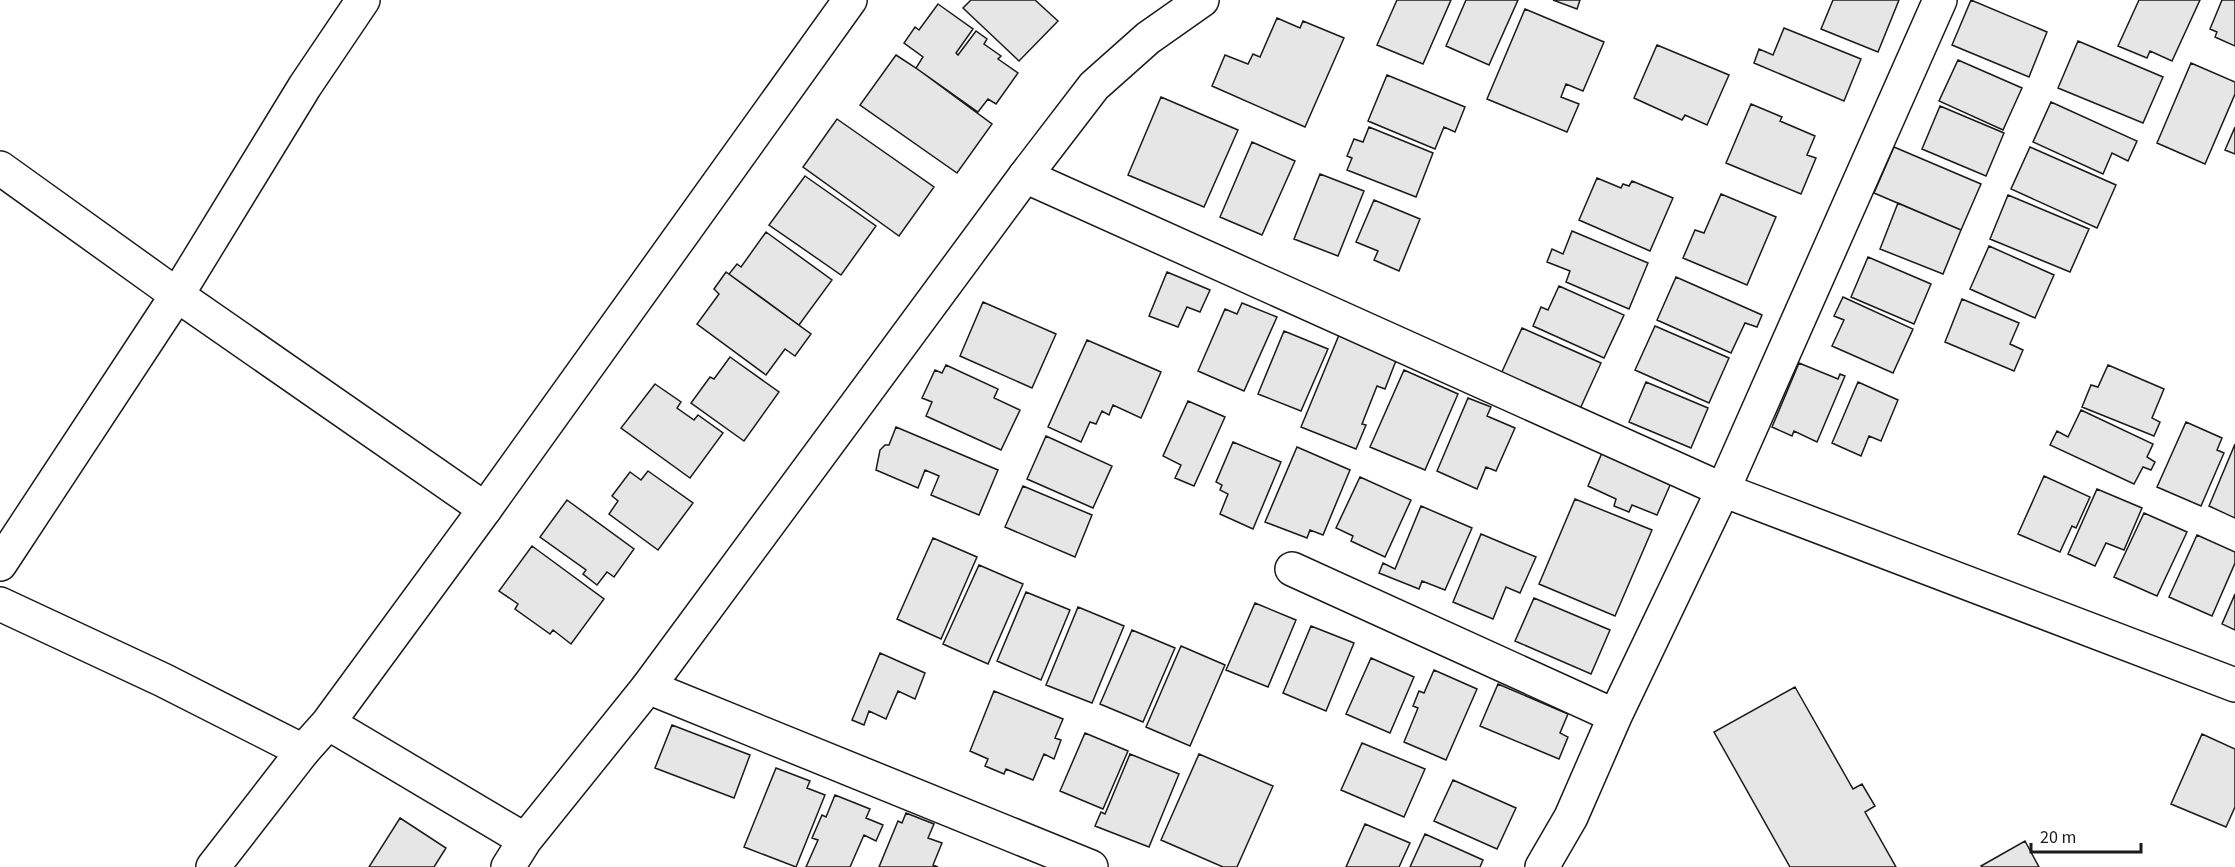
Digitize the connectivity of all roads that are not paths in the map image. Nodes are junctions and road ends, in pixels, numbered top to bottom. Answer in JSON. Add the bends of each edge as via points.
{"nodes":[{"id":1,"x":363,"y":0,"type":"edge"},
{"id":2,"x":850,"y":0,"type":"edge"},
{"id":3,"x":1202,"y":0,"type":"edge"},
{"id":4,"x":1940,"y":0,"type":"edge"},
{"id":5,"x":0,"y":168,"type":"edge"},
{"id":6,"x":1025,"y":176,"type":"junction"},
{"id":7,"x":177,"y":295,"type":"junction"},
{"id":8,"x":1723,"y":490,"type":"junction"},
{"id":9,"x":485,"y":509,"type":"junction"},
{"id":10,"x":0,"y":564,"type":"edge"},
{"id":11,"x":1292,"y":569,"type":"dead end"},
{"id":12,"x":0,"y":604,"type":"edge"},
{"id":13,"x":2235,"y":685,"type":"edge"},
{"id":14,"x":648,"y":687,"type":"junction"},
{"id":15,"x":1615,"y":716,"type":"junction"},
{"id":16,"x":328,"y":723,"type":"junction"},
{"id":17,"x":303,"y":751,"type":"junction"},
{"id":18,"x":516,"y":854,"type":"edge"},
{"id":19,"x":213,"y":867,"type":"edge"},
{"id":20,"x":1090,"y":867,"type":"edge"},
{"id":21,"x":1542,"y":867,"type":"edge"}],
"edges":[{"from":1,"to":7,"type":"street","via":[[305,86]]},
{"from":2,"to":9,"type":"street"},
{"from":3,"to":6,"type":"street","via":[[1148,38],[1094,86]]},
{"from":4,"to":8,"type":"street"},
{"from":5,"to":7,"type":"street"},
{"from":6,"to":8,"type":"street"},
{"from":6,"to":14,"type":"street"},
{"from":7,"to":9,"type":"street"},
{"from":7,"to":10,"type":"street"},
{"from":8,"to":13,"type":"street"},
{"from":8,"to":15,"type":"street"},
{"from":9,"to":16,"type":"street"},
{"from":11,"to":15,"type":"street"},
{"from":12,"to":17,"type":"street"},
{"from":14,"to":18,"type":"street"},
{"from":14,"to":20,"type":"street"},
{"from":15,"to":21,"type":"street","via":[[1571,817]]},
{"from":16,"to":17,"type":"street"},
{"from":16,"to":18,"type":"street"},
{"from":17,"to":19,"type":"street"}]}
